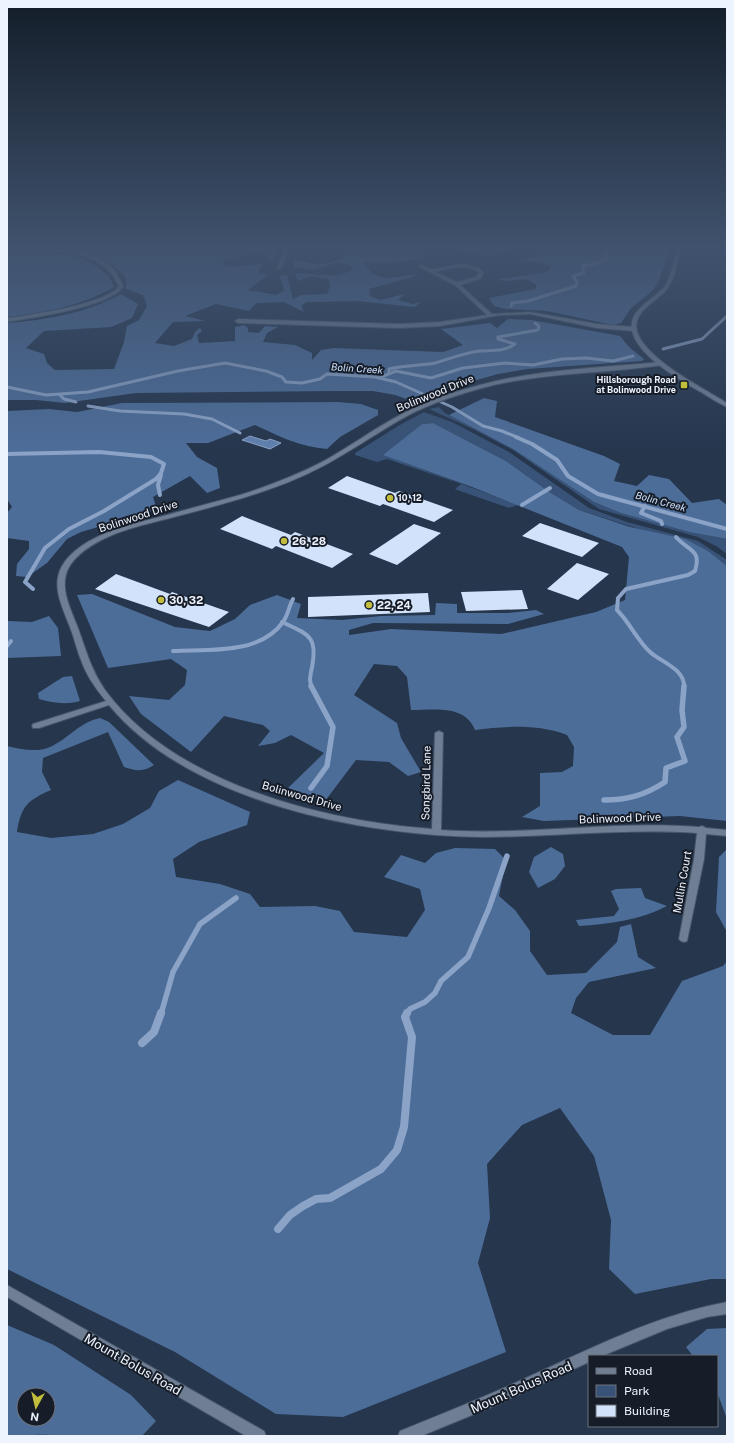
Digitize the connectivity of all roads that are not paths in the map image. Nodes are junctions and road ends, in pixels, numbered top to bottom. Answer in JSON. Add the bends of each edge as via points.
{"nodes":[{"id":1,"x":39,"y":315,"type":"edge"},
{"id":2,"x":488,"y":315,"type":"edge"},
{"id":3,"x":545,"y":315,"type":"edge"},
{"id":4,"x":637,"y":315,"type":"edge"},
{"id":5,"x":7,"y":320,"type":"edge"},
{"id":6,"x":238,"y":321,"type":"dead end"},
{"id":7,"x":634,"y":329,"type":"junction"},
{"id":8,"x":662,"y":364,"type":"junction"},
{"id":9,"x":727,"y":405,"type":"edge"},
{"id":10,"x":110,"y":702,"type":"junction"},
{"id":11,"x":36,"y":726,"type":"dead end"},
{"id":12,"x":439,"y":733,"type":"dead end"},
{"id":13,"x":702,"y":829,"type":"junction"},
{"id":14,"x":436,"y":833,"type":"junction"},
{"id":15,"x":727,"y":833,"type":"edge"},
{"id":16,"x":684,"y":939,"type":"dead end"},
{"id":17,"x":7,"y":1291,"type":"edge"},
{"id":18,"x":727,"y":1308,"type":"edge"},
{"id":19,"x":590,"y":1355,"type":"edge"},
{"id":20,"x":588,"y":1356,"type":"edge"},
{"id":21,"x":259,"y":1436,"type":"edge"},
{"id":22,"x":405,"y":1436,"type":"edge"}],
"edges":[{"from":1,"to":5,"type":"street"},
{"from":2,"to":6,"type":"street","via":[[440,324],[403,326],[256,324]]},
{"from":3,"to":7,"type":"street","via":[[597,326]]},
{"from":4,"to":7,"type":"street"},
{"from":7,"to":8,"type":"street","via":[[644,347]]},
{"from":8,"to":9,"type":"street"},
{"from":8,"to":10,"type":"street","name":"Bolinwood Drive","via":[[530,376],[480,386],[398,419],[338,456],[282,483],[128,528],[95,542],[73,557],[64,568],[60,592],[89,670]]},
{"from":10,"to":11,"type":"street"},
{"from":10,"to":14,"type":"street","name":"Bolinwood Drive","via":[[142,734],[182,760],[232,786],[337,818]]},
{"from":12,"to":14,"type":"street","name":"Songbird Lane"},
{"from":13,"to":14,"type":"street","name":"Bolinwood Drive","via":[[619,827],[516,833]]},
{"from":13,"to":15,"type":"street","name":"Bolinwood Drive"},
{"from":13,"to":16,"type":"street","name":"Mullin Court","via":[[699,860]]},
{"from":17,"to":21,"type":"street","name":"Mount Bolus Road"},
{"from":18,"to":19,"type":"street","name":"Mount Bolus Road","via":[[696,1313],[645,1330]]},
{"from":20,"to":22,"type":"street","name":"Mount Bolus Road"}]}
